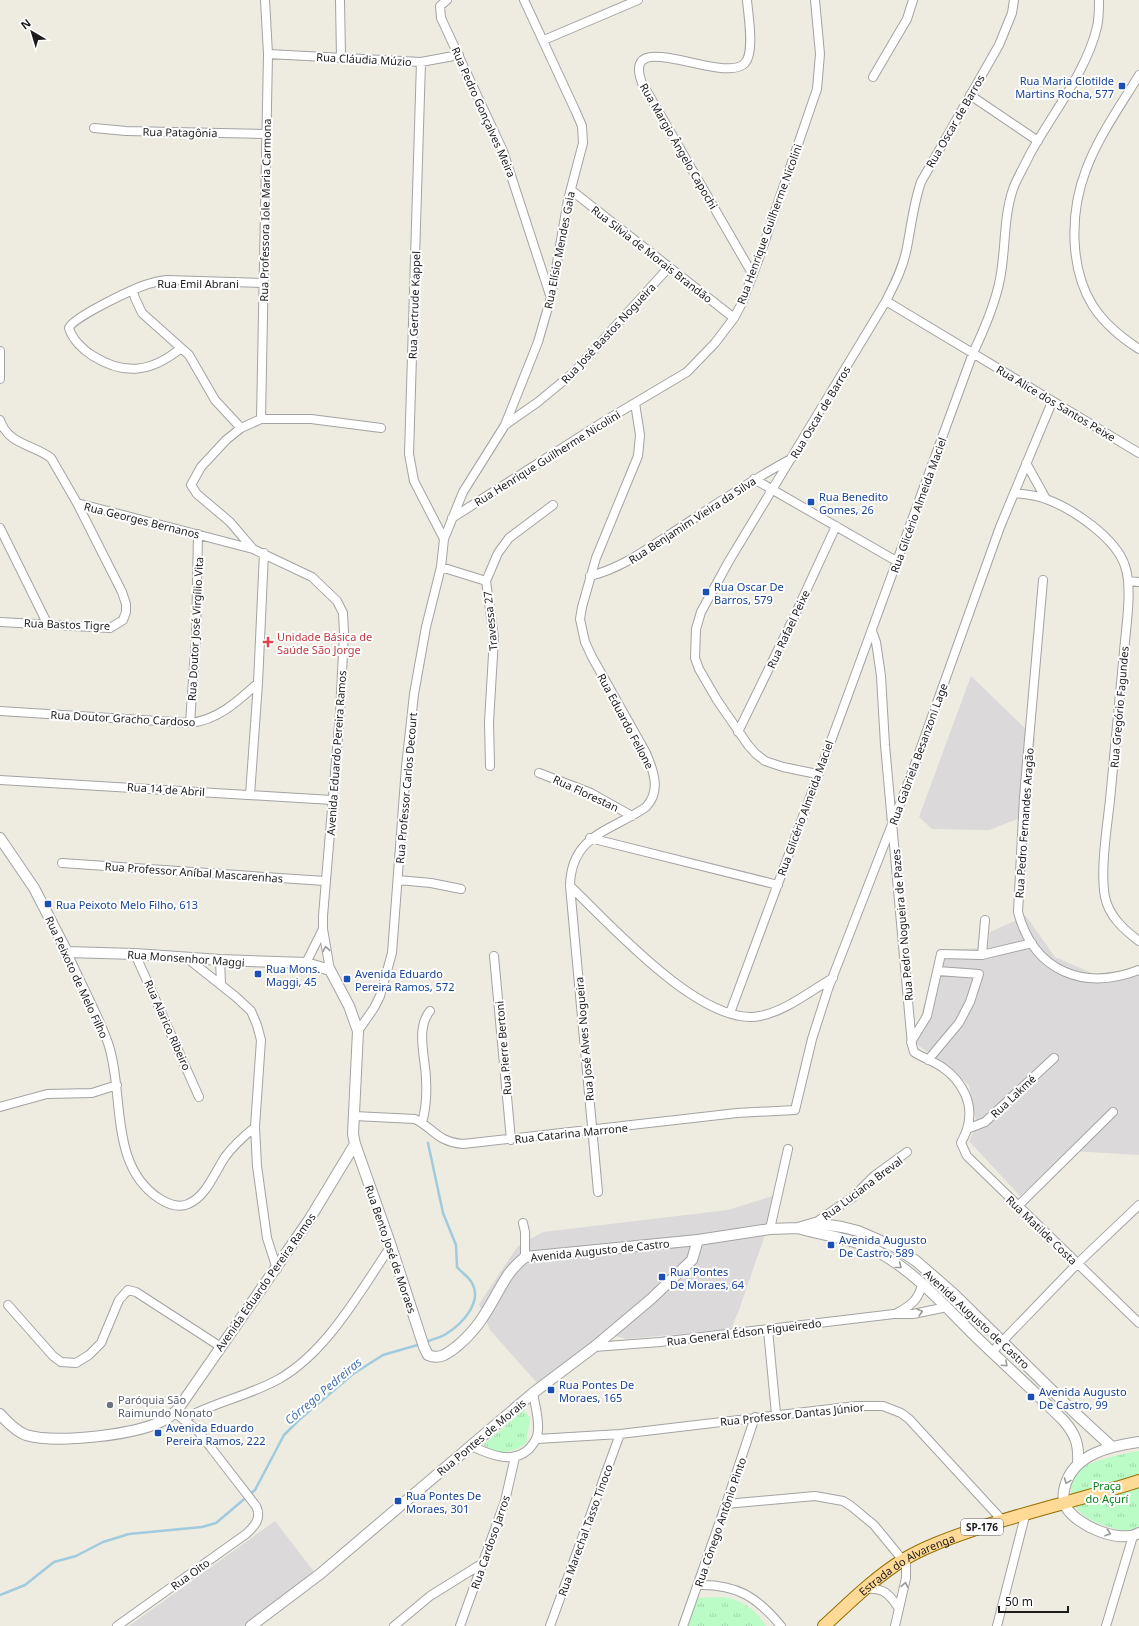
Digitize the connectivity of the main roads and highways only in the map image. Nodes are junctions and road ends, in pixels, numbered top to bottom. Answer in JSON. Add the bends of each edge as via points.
{"nodes":[{"id":1,"x":1139,"y":1481,"type":"edge"},
{"id":2,"x":824,"y":1626,"type":"edge"}],
"edges":[{"from":1,"to":2,"type":"main road","name":"Estrada do Alvarenga","number":"SP-176","via":[[1026,1512],[958,1535],[904,1560],[865,1589]]}]}
